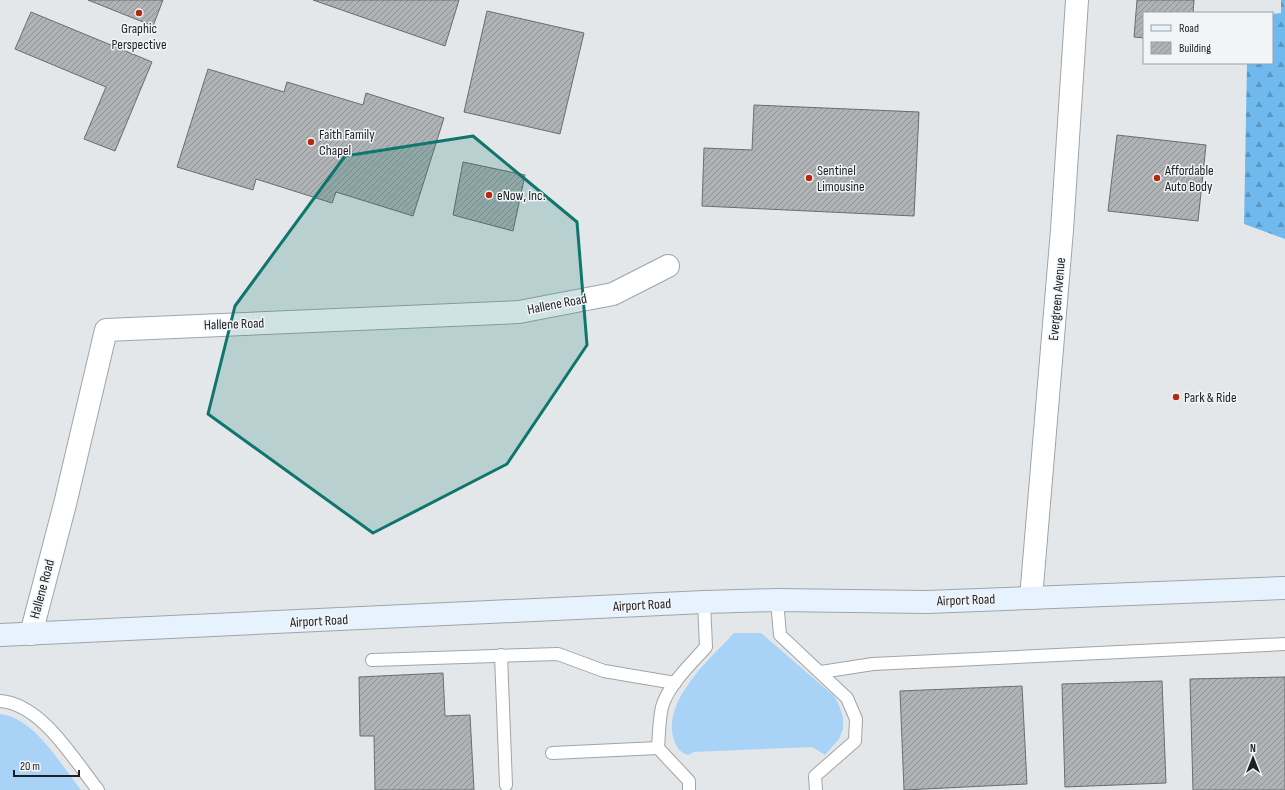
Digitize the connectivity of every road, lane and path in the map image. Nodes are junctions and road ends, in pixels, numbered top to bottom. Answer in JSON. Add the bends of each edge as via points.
{"nodes":[{"id":1,"x":1077,"y":0,"type":"edge"},
{"id":2,"x":668,"y":266,"type":"dead end"},
{"id":3,"x":1285,"y":588,"type":"edge"},
{"id":4,"x":1031,"y":598,"type":"junction"},
{"id":5,"x":777,"y":600,"type":"junction"},
{"id":6,"x":704,"y":602,"type":"junction"},
{"id":7,"x":30,"y":634,"type":"junction"},
{"id":8,"x":0,"y":635,"type":"edge"},
{"id":9,"x":1285,"y":644,"type":"edge"},
{"id":10,"x":501,"y":655,"type":"junction"},
{"id":11,"x":372,"y":660,"type":"dead end"},
{"id":12,"x":821,"y":672,"type":"junction"},
{"id":13,"x":675,"y":683,"type":"junction"},
{"id":14,"x":0,"y":702,"type":"edge"},
{"id":15,"x":658,"y":748,"type":"junction"},
{"id":16,"x":552,"y":753,"type":"dead end"},
{"id":17,"x":506,"y":785,"type":"dead end"},
{"id":18,"x":689,"y":785,"type":"edge"},
{"id":19,"x":98,"y":790,"type":"edge"},
{"id":20,"x":816,"y":790,"type":"edge"}],
"edges":[{"from":1,"to":4,"type":"street","name":"Evergreen Avenue","via":[[1059,274]]},
{"from":2,"to":7,"type":"street","name":"Hallene Road","via":[[613,294],[519,312],[106,330],[65,504]]},
{"from":3,"to":4,"type":"main road","name":"Airport Road"},
{"from":4,"to":5,"type":"main road","name":"Airport Road","via":[[927,602]]},
{"from":5,"to":6,"type":"main road","name":"Airport Road"},
{"from":5,"to":12,"type":"lane","via":[[780,635]]},
{"from":6,"to":7,"type":"main road","name":"Airport Road"},
{"from":6,"to":13,"type":"lane","via":[[706,647]]},
{"from":7,"to":8,"type":"main road","name":"Airport Road"},
{"from":9,"to":12,"type":"lane","via":[[873,664]]},
{"from":10,"to":11,"type":"lane"},
{"from":10,"to":13,"type":"lane","via":[[558,654],[604,671]]},
{"from":10,"to":17,"type":"lane"},
{"from":12,"to":20,"type":"lane","via":[[847,698],[856,719],[855,741],[815,776]]},
{"from":13,"to":15,"type":"lane","via":[[662,706]]},
{"from":14,"to":19,"type":"lane","via":[[15,704],[41,720]]},
{"from":15,"to":16,"type":"lane"},
{"from":15,"to":18,"type":"lane"}]}
